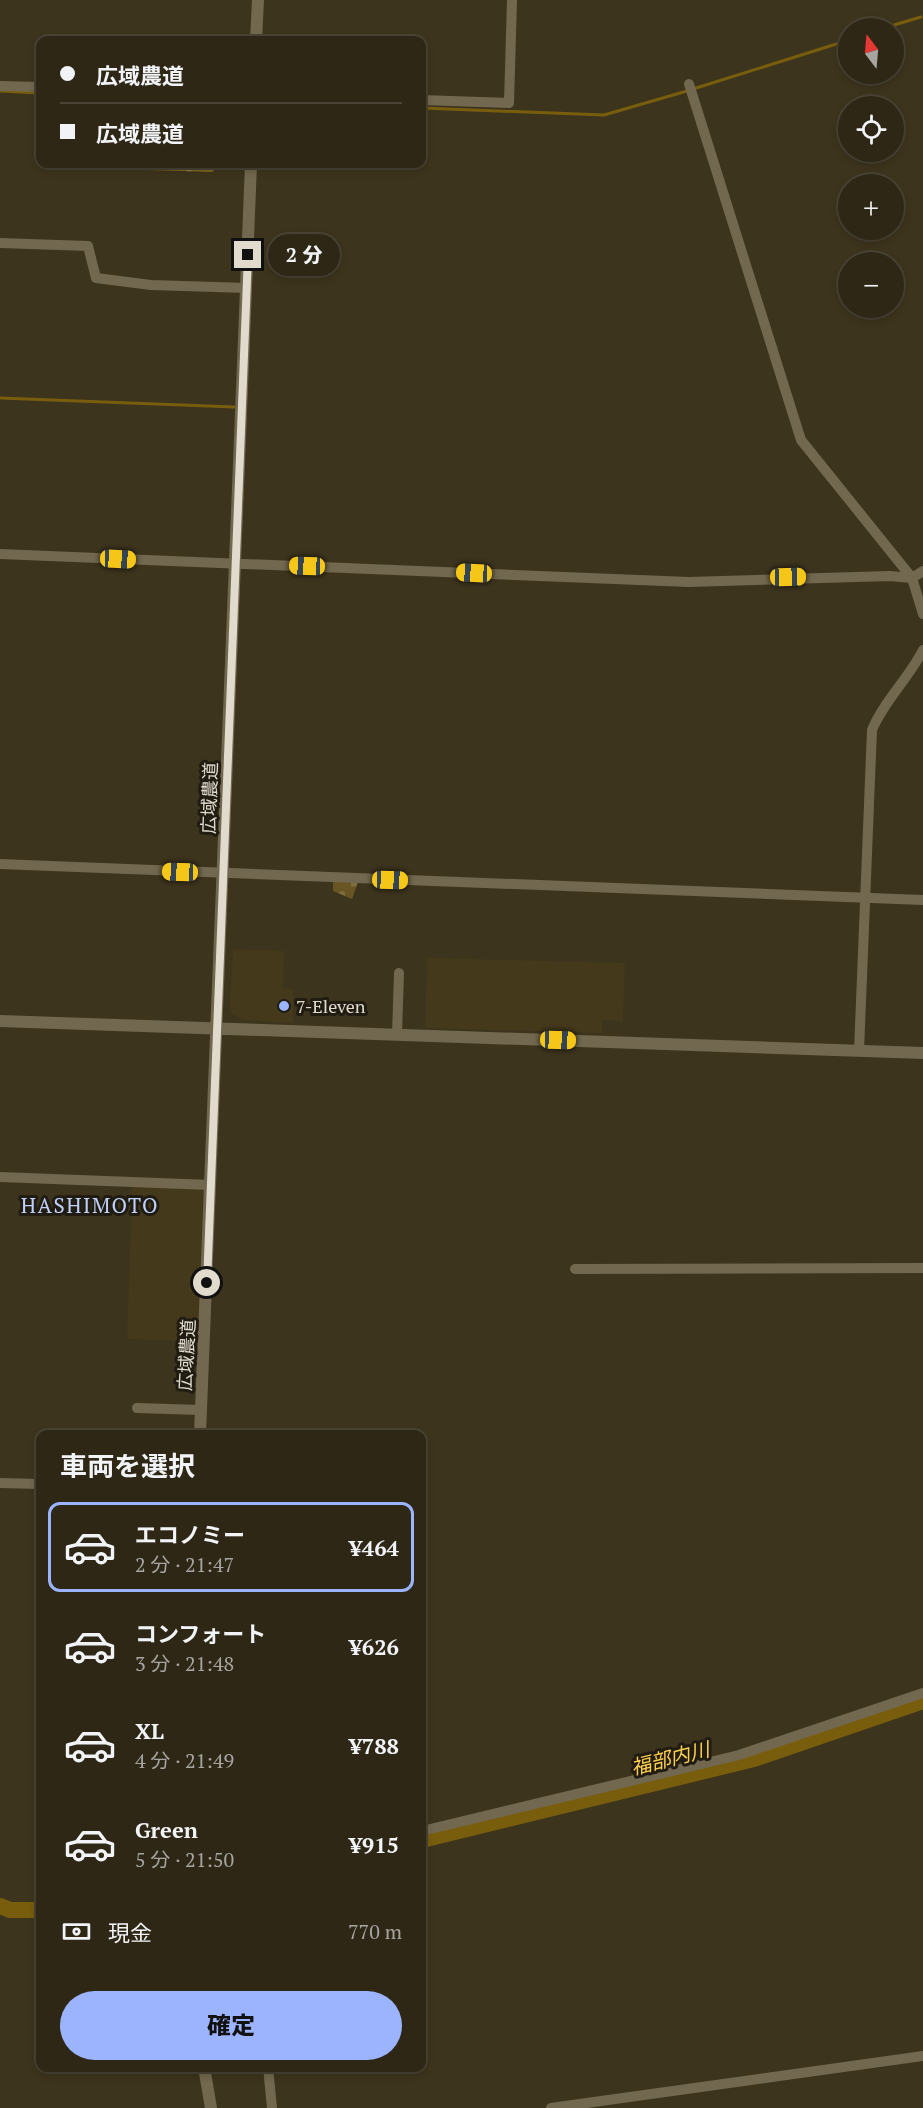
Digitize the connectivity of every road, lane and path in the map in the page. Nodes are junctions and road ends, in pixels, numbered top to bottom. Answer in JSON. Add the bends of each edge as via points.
{"nodes":[{"id":1,"x":258,"y":0,"type":"edge"},
{"id":2,"x":512,"y":0,"type":"edge"},
{"id":3,"x":256,"y":36,"type":"edge"},
{"id":4,"x":689,"y":84,"type":"dead end"},
{"id":5,"x":0,"y":86,"type":"edge"},
{"id":6,"x":36,"y":87,"type":"edge"},
{"id":7,"x":426,"y":100,"type":"edge"},
{"id":8,"x":251,"y":168,"type":"edge"},
{"id":9,"x":0,"y":243,"type":"edge"},
{"id":10,"x":246,"y":288,"type":"junction"},
{"id":11,"x":0,"y":554,"type":"edge"},
{"id":12,"x":236,"y":564,"type":"junction"},
{"id":13,"x":923,"y":571,"type":"edge"},
{"id":14,"x":912,"y":578,"type":"junction"},
{"id":15,"x":923,"y":614,"type":"edge"},
{"id":16,"x":923,"y":650,"type":"edge"},
{"id":17,"x":0,"y":864,"type":"edge"},
{"id":18,"x":225,"y":873,"type":"junction"},
{"id":19,"x":864,"y":898,"type":"junction"},
{"id":20,"x":923,"y":900,"type":"edge"},
{"id":21,"x":399,"y":973,"type":"dead end"},
{"id":22,"x":0,"y":1021,"type":"edge"},
{"id":23,"x":219,"y":1028,"type":"junction"},
{"id":24,"x":397,"y":1034,"type":"junction"},
{"id":25,"x":858,"y":1051,"type":"junction"},
{"id":26,"x":923,"y":1053,"type":"edge"},
{"id":27,"x":0,"y":1177,"type":"edge"},
{"id":28,"x":211,"y":1185,"type":"junction"},
{"id":29,"x":923,"y":1268,"type":"edge"},
{"id":30,"x":575,"y":1269,"type":"dead end"},
{"id":31,"x":136,"y":1408,"type":"dead end"},
{"id":32,"x":201,"y":1410,"type":"junction"},
{"id":33,"x":200,"y":1430,"type":"edge"},
{"id":34,"x":0,"y":1483,"type":"edge"},
{"id":35,"x":36,"y":1484,"type":"edge"},
{"id":36,"x":923,"y":1693,"type":"edge"},
{"id":37,"x":426,"y":1830,"type":"edge"},
{"id":38,"x":923,"y":2056,"type":"edge"},
{"id":39,"x":205,"y":2072,"type":"edge"},
{"id":40,"x":268,"y":2072,"type":"edge"},
{"id":41,"x":211,"y":2108,"type":"edge"},
{"id":42,"x":272,"y":2108,"type":"edge"},
{"id":43,"x":550,"y":2108,"type":"edge"}],
"edges":[{"from":1,"to":3,"type":"street"},
{"from":2,"to":7,"type":"street","via":[[509,102]]},
{"from":4,"to":14,"type":"street","via":[[801,440]]},
{"from":5,"to":6,"type":"street"},
{"from":8,"to":10,"type":"street","name":"広域農道"},
{"from":9,"to":10,"type":"street","via":[[88,246],[96,278],[152,285]]},
{"from":10,"to":12,"type":"street","name":"広域農道"},
{"from":11,"to":12,"type":"street"},
{"from":12,"to":14,"type":"street","via":[[689,582],[845,576]]},
{"from":12,"to":18,"type":"street","name":"広域農道"},
{"from":13,"to":14,"type":"street"},
{"from":14,"to":15,"type":"street"},
{"from":16,"to":19,"type":"street","via":[[872,730]]},
{"from":17,"to":18,"type":"street"},
{"from":18,"to":19,"type":"street"},
{"from":18,"to":23,"type":"street","name":"広域農道"},
{"from":19,"to":20,"type":"street"},
{"from":19,"to":25,"type":"street"},
{"from":21,"to":24,"type":"street"},
{"from":22,"to":23,"type":"street"},
{"from":23,"to":24,"type":"street"},
{"from":23,"to":28,"type":"street","name":"広域農道"},
{"from":24,"to":25,"type":"street"},
{"from":25,"to":26,"type":"street"},
{"from":27,"to":28,"type":"street"},
{"from":28,"to":32,"type":"street","name":"広域農道"},
{"from":29,"to":30,"type":"street"},
{"from":31,"to":32,"type":"street"},
{"from":32,"to":33,"type":"street","name":"広域農道"},
{"from":34,"to":35,"type":"street"},
{"from":36,"to":37,"type":"street","via":[[739,1755]]},
{"from":38,"to":43,"type":"street"},
{"from":39,"to":41,"type":"street"},
{"from":40,"to":42,"type":"street"}]}
